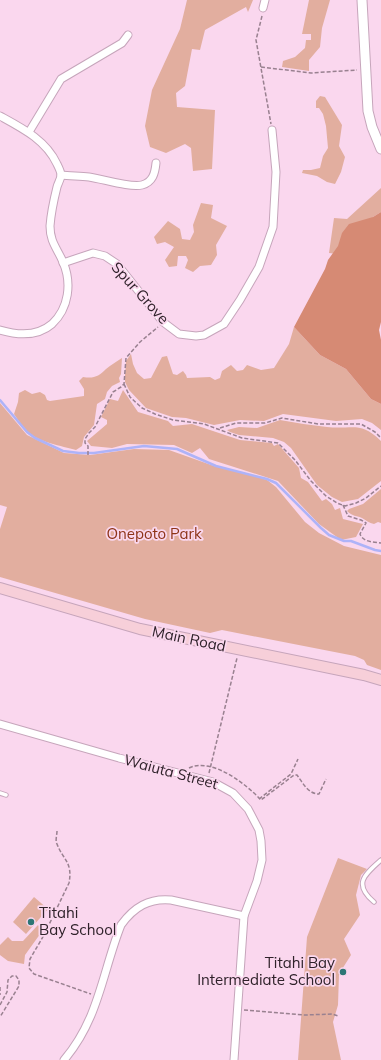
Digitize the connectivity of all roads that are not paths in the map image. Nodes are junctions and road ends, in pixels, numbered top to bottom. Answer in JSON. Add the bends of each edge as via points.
{"nodes":[{"id":1,"x":265,"y":0,"type":"edge"},
{"id":2,"x":362,"y":0,"type":"edge"},
{"id":3,"x":263,"y":8,"type":"road end"},
{"id":4,"x":128,"y":35,"type":"dead end"},
{"id":5,"x":0,"y":116,"type":"edge"},
{"id":6,"x":272,"y":130,"type":"road end"},
{"id":7,"x":29,"y":132,"type":"junction"},
{"id":8,"x":381,"y":150,"type":"edge"},
{"id":9,"x":156,"y":163,"type":"dead end"},
{"id":10,"x":61,"y":175,"type":"junction"},
{"id":11,"x":63,"y":263,"type":"junction"},
{"id":12,"x":0,"y":330,"type":"edge"},
{"id":13,"x":0,"y":588,"type":"edge"},
{"id":14,"x":381,"y":680,"type":"edge"},
{"id":15,"x":0,"y":724,"type":"edge"},
{"id":16,"x":0,"y":793,"type":"edge"},
{"id":17,"x":6,"y":795,"type":"dead end"},
{"id":18,"x":381,"y":860,"type":"edge"},
{"id":19,"x":374,"y":902,"type":"dead end"},
{"id":20,"x":244,"y":916,"type":"junction"},
{"id":21,"x":64,"y":1060,"type":"edge"},
{"id":22,"x":234,"y":1060,"type":"edge"}],
"edges":[{"from":1,"to":3,"type":"street"},
{"from":2,"to":8,"type":"street","via":[[368,111]]},
{"from":4,"to":7,"type":"street","via":[[122,43],[61,79]]},
{"from":5,"to":7,"type":"street"},
{"from":6,"to":11,"type":"street","name":"Spur Grove","via":[[276,172],[272,227],[259,267],[224,324],[211,332],[196,336],[179,334],[163,322],[117,264],[105,256],[93,253]]},
{"from":7,"to":10,"type":"street","via":[[44,145]]},
{"from":9,"to":10,"type":"street","via":[[155,174],[142,185]]},
{"from":10,"to":11,"type":"street","via":[[50,226],[52,241]]},
{"from":11,"to":12,"type":"street","via":[[68,292],[66,303],[57,318],[47,328],[26,334]]},
{"from":13,"to":14,"type":"main road","name":"Main Road","via":[[140,629]]},
{"from":15,"to":20,"type":"street","name":"Waiuta Street","via":[[213,782],[233,793],[254,818],[262,846],[260,871]]},
{"from":16,"to":17,"type":"lane"},
{"from":18,"to":19,"type":"lane","via":[[366,874],[362,882],[363,889]]},
{"from":20,"to":21,"type":"street","via":[[164,899],[149,902],[135,910],[119,930],[90,1019]]},
{"from":20,"to":22,"type":"street","name":"Waiuta Street"}]}
